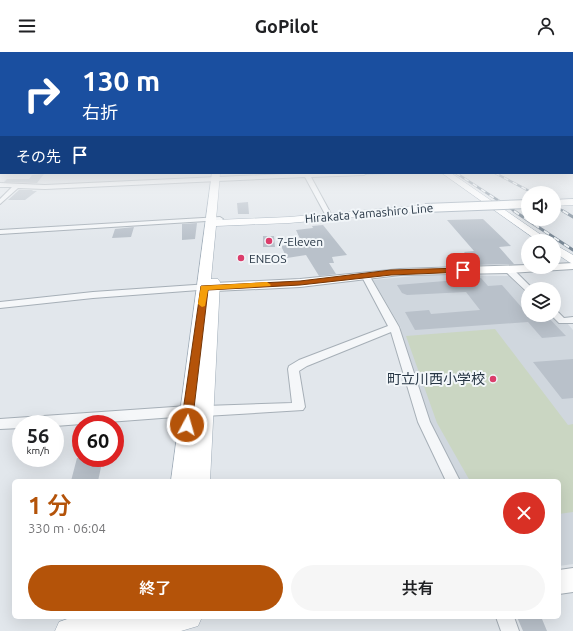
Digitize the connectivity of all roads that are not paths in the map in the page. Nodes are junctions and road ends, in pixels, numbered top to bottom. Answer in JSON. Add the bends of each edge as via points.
{"nodes":[{"id":1,"x":17,"y":186,"type":"joint"},
{"id":2,"x":74,"y":186,"type":"edge"},
{"id":3,"x":218,"y":186,"type":"edge"},
{"id":4,"x":313,"y":186,"type":"edge"},
{"id":5,"x":465,"y":186,"type":"edge"},
{"id":6,"x":0,"y":202,"type":"edge"},
{"id":7,"x":561,"y":202,"type":"edge"},
{"id":8,"x":573,"y":202,"type":"edge"},
{"id":9,"x":521,"y":204,"type":"edge"},
{"id":10,"x":493,"y":206,"type":"junction"},
{"id":11,"x":468,"y":207,"type":"junction"},
{"id":12,"x":328,"y":214,"type":"junction"},
{"id":13,"x":289,"y":220,"type":"junction"},
{"id":14,"x":215,"y":221,"type":"junction"},
{"id":15,"x":0,"y":232,"type":"edge"},
{"id":16,"x":535,"y":234,"type":"edge"},
{"id":17,"x":561,"y":252,"type":"edge"},
{"id":18,"x":573,"y":260,"type":"edge"},
{"id":19,"x":573,"y":266,"type":"edge"},
{"id":20,"x":509,"y":270,"type":"junction"},
{"id":21,"x":365,"y":275,"type":"junction"},
{"id":22,"x":522,"y":282,"type":"edge"},
{"id":23,"x":209,"y":287,"type":"junction"},
{"id":24,"x":0,"y":305,"type":"edge"},
{"id":25,"x":561,"y":320,"type":"edge"},
{"id":26,"x":573,"y":320,"type":"edge"},
{"id":27,"x":394,"y":328,"type":"junction"},
{"id":28,"x":197,"y":411,"type":"junction"},
{"id":29,"x":0,"y":424,"type":"edge"},
{"id":30,"x":181,"y":479,"type":"edge"},
{"id":31,"x":200,"y":479,"type":"edge"},
{"id":32,"x":452,"y":479,"type":"edge"},
{"id":33,"x":573,"y":580,"type":"edge"},
{"id":34,"x":561,"y":582,"type":"edge"},
{"id":35,"x":187,"y":619,"type":"edge"},
{"id":36,"x":506,"y":619,"type":"edge"},
{"id":37,"x":177,"y":622,"type":"edge"},
{"id":38,"x":68,"y":631,"type":"edge"},
{"id":39,"x":510,"y":631,"type":"edge"}],
"edges":[{"from":1,"to":2,"type":"street"},
{"from":1,"to":6,"type":"street"},
{"from":3,"to":14,"type":"main road"},
{"from":4,"to":12,"type":"street"},
{"from":5,"to":10,"type":"main road"},
{"from":7,"to":8,"type":"main road"},
{"from":9,"to":13,"type":"main road","name":"Hirakata Yamashiro Line","bridge":true,"via":[[425,208]]},
{"from":10,"to":11,"type":"main road"},
{"from":10,"to":16,"type":"main road"},
{"from":11,"to":12,"type":"main road","via":[[444,205]]},
{"from":11,"to":13,"type":"main road","via":[[373,216]]},
{"from":12,"to":13,"type":"main road"},
{"from":13,"to":14,"type":"main road","name":"Hirakata Yamashiro Line"},
{"from":14,"to":15,"type":"street"},
{"from":14,"to":23,"type":"main road"},
{"from":17,"to":18,"type":"main road"},
{"from":19,"to":20,"type":"street"},
{"from":20,"to":21,"type":"street","via":[[416,271]]},
{"from":20,"to":22,"type":"street"},
{"from":21,"to":23,"type":"street","via":[[300,283]]},
{"from":21,"to":27,"type":"street"},
{"from":23,"to":24,"type":"street"},
{"from":23,"to":28,"type":"main road"},
{"from":25,"to":26,"type":"street"},
{"from":27,"to":28,"type":"street","via":[[293,369],[299,407]]},
{"from":27,"to":32,"type":"street","via":[[424,422]]},
{"from":28,"to":29,"type":"street"},
{"from":28,"to":30,"type":"main road"},
{"from":28,"to":31,"type":"main road"},
{"from":33,"to":34,"type":"street"},
{"from":35,"to":37,"type":"street"},
{"from":36,"to":39,"type":"street"},
{"from":37,"to":38,"type":"main road"}]}
